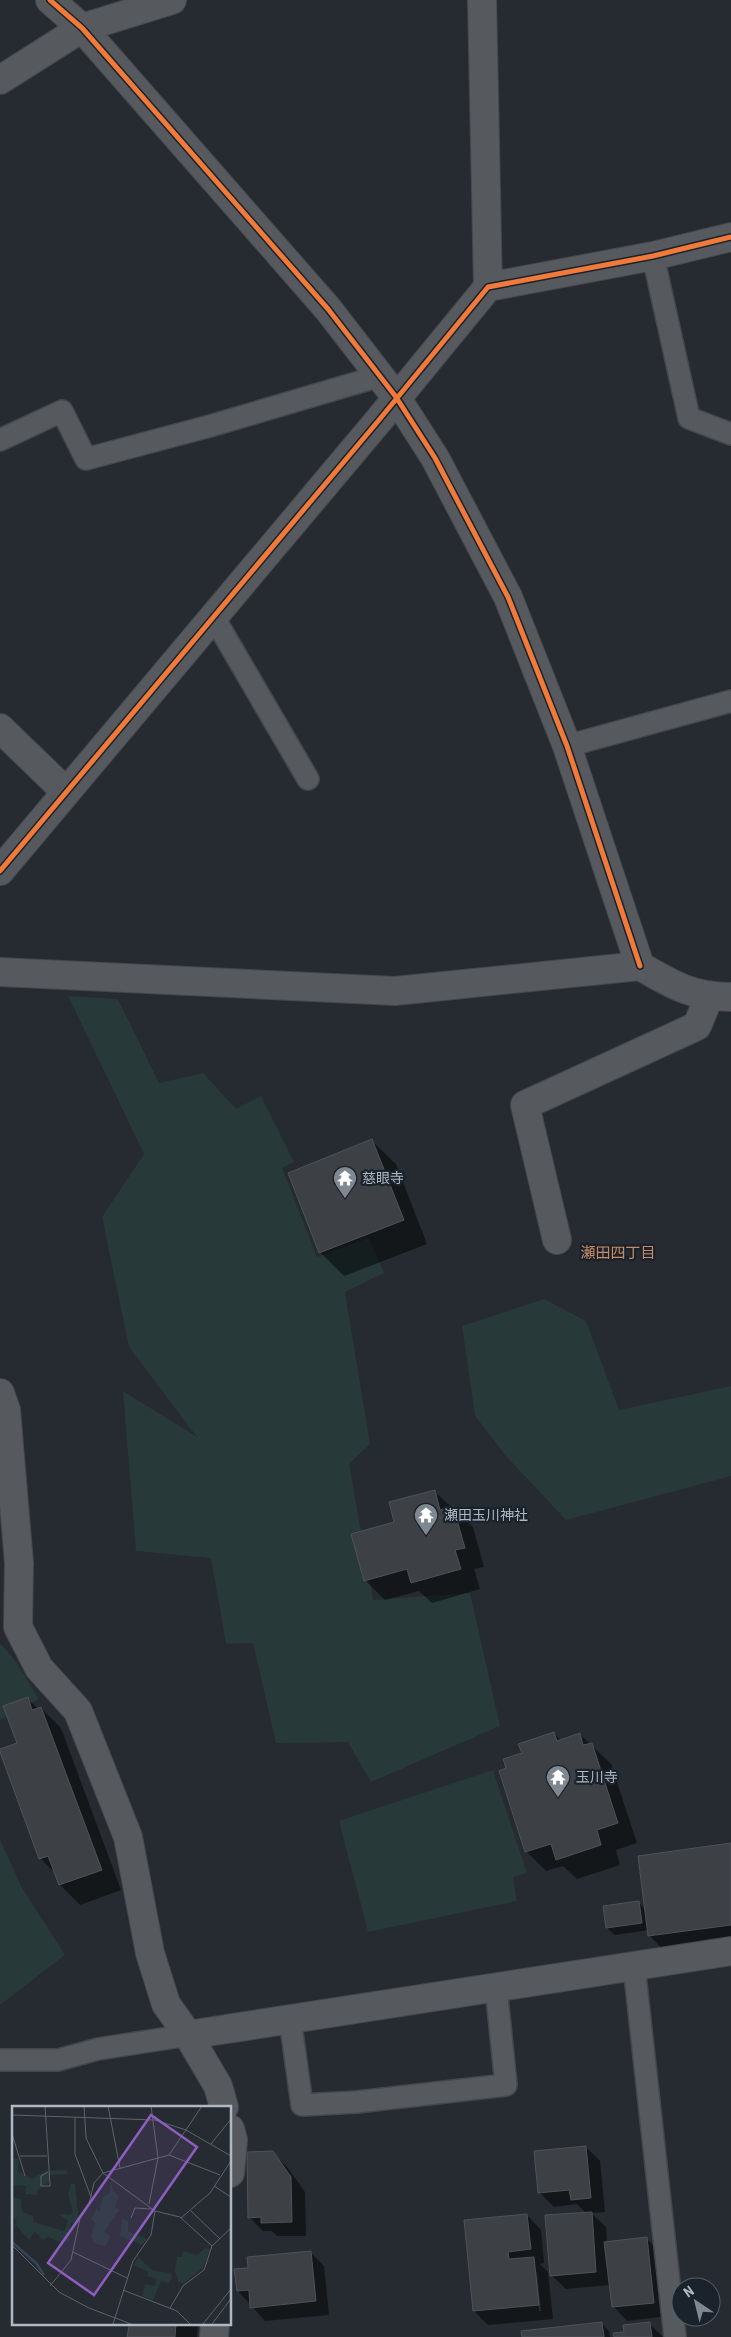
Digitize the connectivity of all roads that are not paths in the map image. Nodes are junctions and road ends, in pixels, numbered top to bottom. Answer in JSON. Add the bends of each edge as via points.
{"nodes":[{"id":1,"x":50,"y":0,"type":"edge"},
{"id":2,"x":172,"y":0,"type":"edge"},
{"id":3,"x":482,"y":0,"type":"edge"},
{"id":4,"x":82,"y":28,"type":"junction"},
{"id":5,"x":0,"y":80,"type":"edge"},
{"id":6,"x":731,"y":238,"type":"edge"},
{"id":7,"x":653,"y":256,"type":"junction"},
{"id":8,"x":488,"y":287,"type":"junction"},
{"id":9,"x":388,"y":387,"type":"junction"},
{"id":10,"x":731,"y":434,"type":"edge"},
{"id":11,"x":0,"y":440,"type":"edge"},
{"id":12,"x":214,"y":616,"type":"junction"},
{"id":13,"x":731,"y":701,"type":"edge"},
{"id":14,"x":0,"y":728,"type":"edge"},
{"id":15,"x":567,"y":746,"type":"junction"},
{"id":16,"x":308,"y":779,"type":"dead end"},
{"id":17,"x":66,"y":792,"type":"junction"},
{"id":18,"x":0,"y":871,"type":"edge"},
{"id":19,"x":640,"y":966,"type":"junction"},
{"id":20,"x":0,"y":972,"type":"edge"},
{"id":21,"x":720,"y":997,"type":"edge"},
{"id":22,"x":557,"y":1240,"type":"dead end"},
{"id":23,"x":0,"y":1394,"type":"edge"},
{"id":24,"x":731,"y":1951,"type":"edge"},
{"id":25,"x":634,"y":1966,"type":"junction"},
{"id":26,"x":496,"y":1987,"type":"junction"},
{"id":27,"x":290,"y":2019,"type":"junction"},
{"id":28,"x":188,"y":2035,"type":"junction"},
{"id":29,"x":0,"y":2060,"type":"edge"},
{"id":30,"x":224,"y":2106,"type":"edge"},
{"id":31,"x":231,"y":2133,"type":"edge"},
{"id":32,"x":231,"y":2162,"type":"edge"},
{"id":33,"x":215,"y":2324,"type":"edge"},
{"id":34,"x":214,"y":2337,"type":"edge"},
{"id":35,"x":675,"y":2337,"type":"edge"}],
"edges":[{"from":1,"to":4,"type":"street"},
{"from":2,"to":4,"type":"street"},
{"from":3,"to":8,"type":"street"},
{"from":4,"to":5,"type":"street"},
{"from":4,"to":9,"type":"street","via":[[328,309]]},
{"from":6,"to":7,"type":"street"},
{"from":7,"to":8,"type":"street"},
{"from":7,"to":10,"type":"lane","via":[[689,418]]},
{"from":8,"to":9,"type":"street"},
{"from":9,"to":11,"type":"lane","via":[[210,426],[86,459],[62,411]]},
{"from":9,"to":12,"type":"street"},
{"from":9,"to":15,"type":"street","via":[[435,458],[508,597]]},
{"from":12,"to":16,"type":"lane"},
{"from":12,"to":17,"type":"street"},
{"from":13,"to":15,"type":"lane"},
{"from":14,"to":17,"type":"street"},
{"from":15,"to":19,"type":"street"},
{"from":17,"to":18,"type":"street"},
{"from":19,"to":20,"type":"street","via":[[395,991]]},
{"from":19,"to":21,"type":"street","via":[[682,989]]},
{"from":21,"to":22,"type":"street","via":[[697,1026],[525,1105]]},
{"from":23,"to":28,"type":"street","via":[[6,1410],[19,1563],[18,1627],[40,1668],[78,1711],[128,1837],[150,1952],[166,2004]]},
{"from":24,"to":25,"type":"street"},
{"from":25,"to":26,"type":"street"},
{"from":25,"to":35,"type":"lane"},
{"from":26,"to":27,"type":"street"},
{"from":26,"to":27,"type":"lane","via":[[506,2085],[357,2102],[302,2104]]},
{"from":27,"to":28,"type":"street"},
{"from":28,"to":29,"type":"lane","via":[[98,2048],[58,2060]]},
{"from":28,"to":30,"type":"street","via":[[218,2086]]},
{"from":31,"to":32,"type":"street"},
{"from":33,"to":34,"type":"street"}]}
